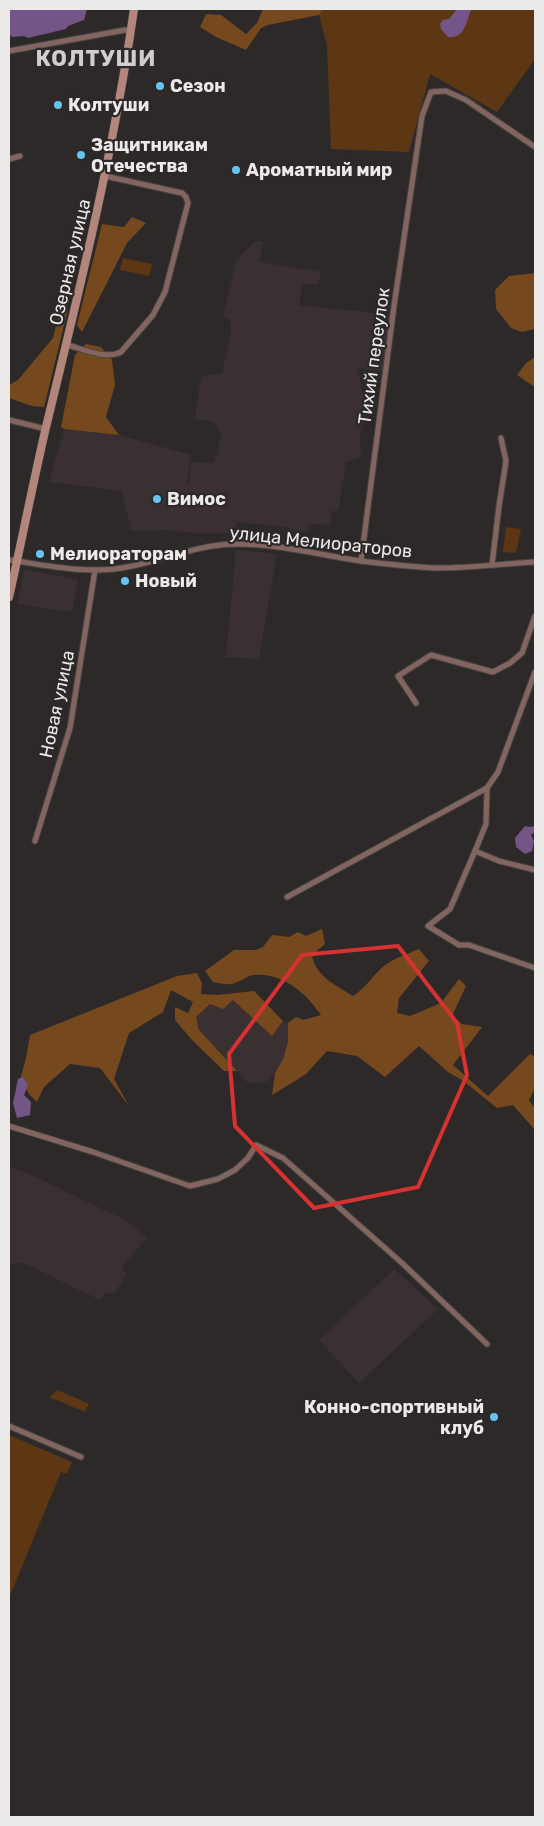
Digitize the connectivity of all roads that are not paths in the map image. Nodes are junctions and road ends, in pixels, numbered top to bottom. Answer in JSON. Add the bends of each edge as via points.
{"nodes":[{"id":1,"x":134,"y":9,"type":"edge"},
{"id":2,"x":131,"y":31,"type":"junction"},
{"id":3,"x":9,"y":52,"type":"edge"},
{"id":4,"x":535,"y":147,"type":"edge"},
{"id":5,"x":20,"y":156,"type":"dead end"},
{"id":6,"x":9,"y":159,"type":"edge"},
{"id":7,"x":105,"y":176,"type":"junction"},
{"id":8,"x":67,"y":345,"type":"junction"},
{"id":9,"x":9,"y":420,"type":"edge"},
{"id":10,"x":46,"y":429,"type":"junction"},
{"id":11,"x":501,"y":438,"type":"dead end"},
{"id":12,"x":13,"y":560,"type":"edge"},
{"id":13,"x":361,"y":561,"type":"junction"},
{"id":14,"x":535,"y":562,"type":"edge"},
{"id":15,"x":492,"y":565,"type":"junction"},
{"id":16,"x":95,"y":570,"type":"junction"},
{"id":17,"x":9,"y":597,"type":"edge"},
{"id":18,"x":535,"y":616,"type":"edge"},
{"id":19,"x":535,"y":672,"type":"edge"},
{"id":20,"x":416,"y":703,"type":"dead end"},
{"id":21,"x":487,"y":788,"type":"junction"},
{"id":22,"x":35,"y":841,"type":"dead end"},
{"id":23,"x":475,"y":851,"type":"junction"},
{"id":24,"x":535,"y":870,"type":"edge"},
{"id":25,"x":287,"y":897,"type":"dead end"},
{"id":26,"x":535,"y":968,"type":"edge"},
{"id":27,"x":9,"y":1126,"type":"edge"},
{"id":28,"x":487,"y":1344,"type":"dead end"},
{"id":29,"x":9,"y":1426,"type":"edge"},
{"id":30,"x":81,"y":1457,"type":"dead end"}],
"edges":[{"from":1,"to":2,"type":"main road","name":"Озерная улица"},
{"from":2,"to":3,"type":"street"},
{"from":2,"to":7,"type":"main road","name":"Озерная улица"},
{"from":4,"to":13,"type":"street","name":"Тихий переулок","via":[[466,100],[446,91],[431,92],[428,96],[422,116],[394,306]]},
{"from":5,"to":6,"type":"street"},
{"from":7,"to":8,"type":"main road","name":"Озерная улица"},
{"from":7,"to":8,"type":"street","via":[[182,193],[188,203],[171,270],[153,316],[122,352],[115,355]]},
{"from":8,"to":10,"type":"main road","name":"Озерная улица"},
{"from":9,"to":10,"type":"street"},
{"from":10,"to":12,"type":"main road","name":"Озерная улица"},
{"from":11,"to":15,"type":"street","via":[[506,461]]},
{"from":12,"to":16,"type":"street","name":"улица Мелиораторов"},
{"from":12,"to":17,"type":"main road","name":"Озерная улица"},
{"from":13,"to":15,"type":"street","name":"улица Мелиораторов","via":[[437,568]]},
{"from":13,"to":16,"type":"street","name":"улица Мелиораторов","via":[[283,548],[223,544],[136,566]]},
{"from":14,"to":15,"type":"street","name":"улица Мелиораторов"},
{"from":16,"to":22,"type":"street","name":"Новая улица","via":[[70,728]]},
{"from":18,"to":20,"type":"street","via":[[522,653],[493,672],[430,656],[398,676]]},
{"from":19,"to":21,"type":"street","via":[[498,772]]},
{"from":21,"to":23,"type":"street","via":[[486,824]]},
{"from":21,"to":25,"type":"street"},
{"from":23,"to":24,"type":"street"},
{"from":23,"to":26,"type":"street","via":[[450,909],[428,926],[459,945],[469,945]]},
{"from":27,"to":28,"type":"street","via":[[190,1186],[218,1179],[235,1170],[256,1145],[283,1158],[402,1263]]},
{"from":29,"to":30,"type":"street"}]}
